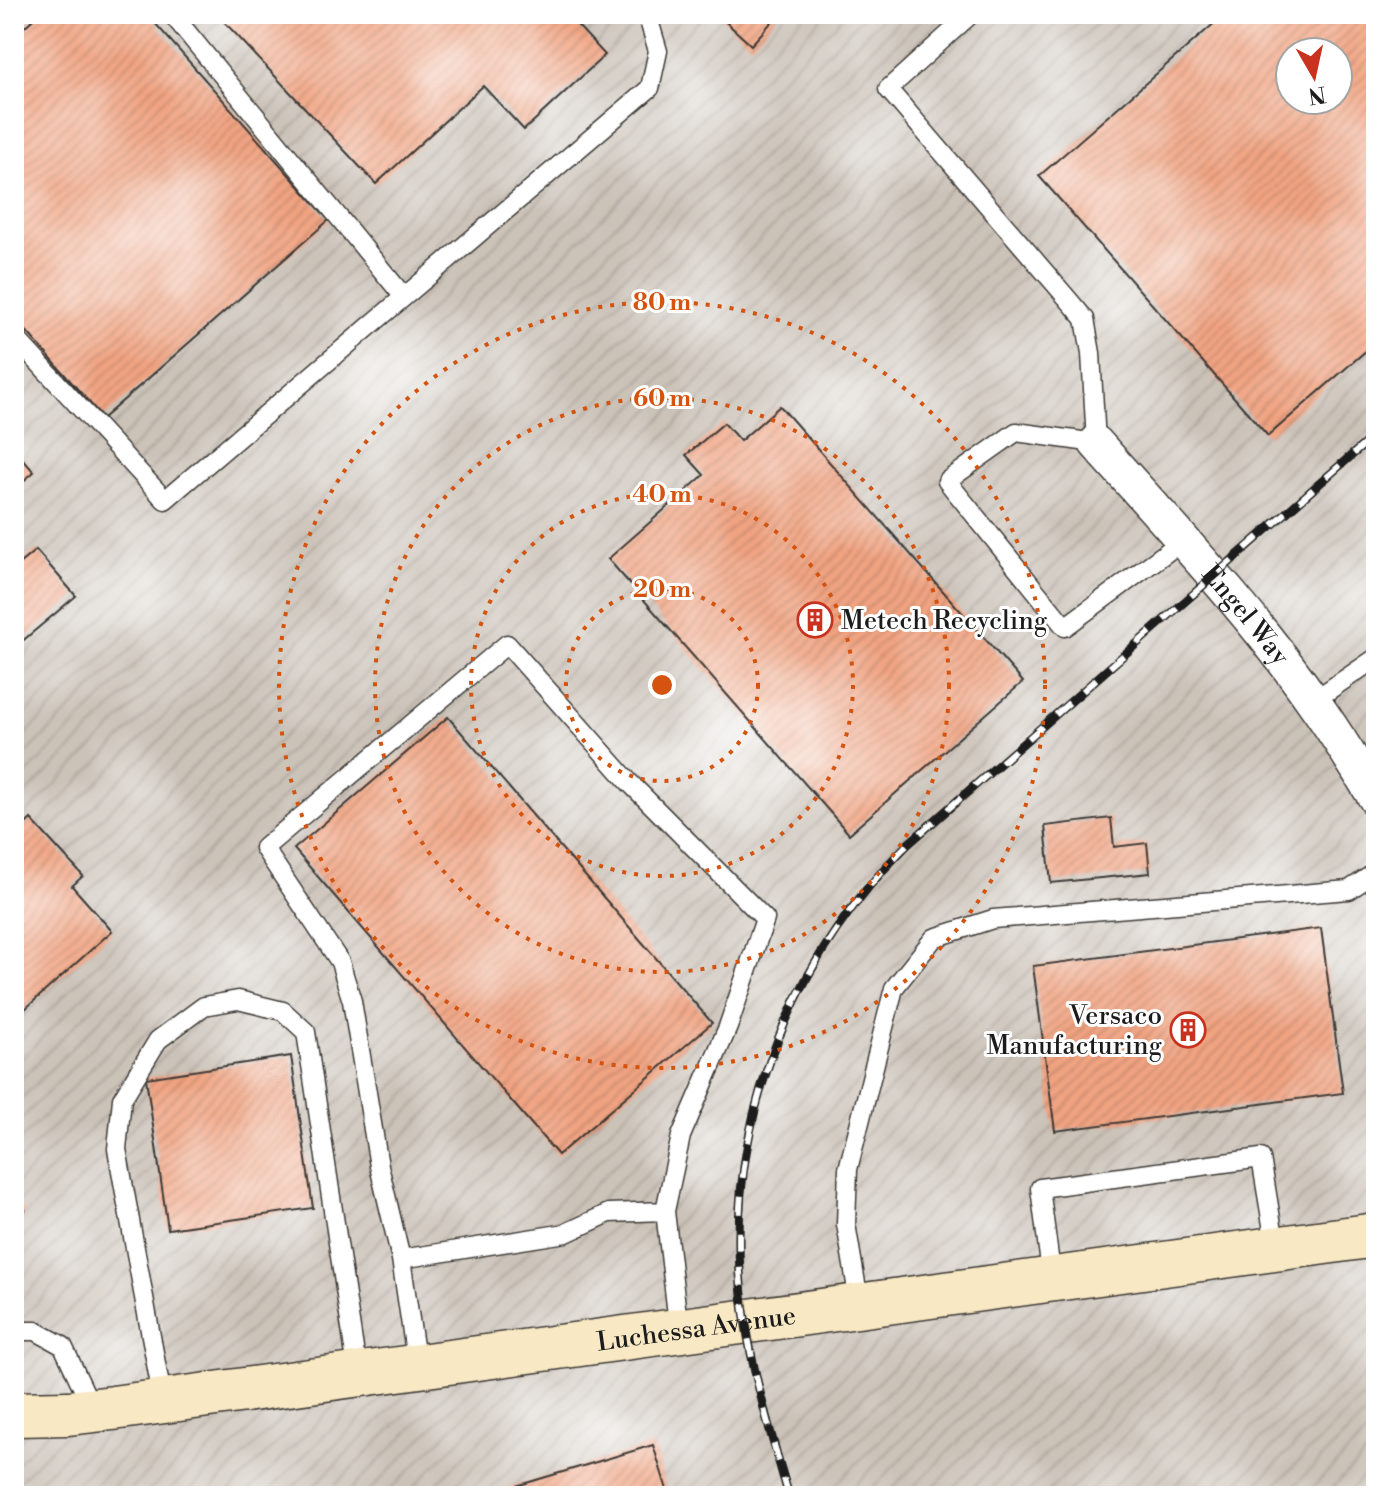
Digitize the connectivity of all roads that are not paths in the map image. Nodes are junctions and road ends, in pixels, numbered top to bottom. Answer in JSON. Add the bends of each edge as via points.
{"nodes":[{"id":1,"x":172,"y":14,"type":"edge"},
{"id":2,"x":647,"y":14,"type":"edge"},
{"id":3,"x":971,"y":14,"type":"edge"},
{"id":4,"x":404,"y":297,"type":"junction"},
{"id":5,"x":14,"y":336,"type":"edge"},
{"id":6,"x":1096,"y":443,"type":"junction"},
{"id":7,"x":1182,"y":541,"type":"junction"},
{"id":8,"x":1376,"y":658,"type":"edge"},
{"id":9,"x":1313,"y":701,"type":"junction"},
{"id":10,"x":1376,"y":799,"type":"edge"},
{"id":11,"x":1376,"y":872,"type":"edge"},
{"id":12,"x":665,"y":1211,"type":"junction"},
{"id":13,"x":1376,"y":1235,"type":"edge"},
{"id":14,"x":1276,"y":1249,"type":"junction"},
{"id":15,"x":401,"y":1259,"type":"junction"},
{"id":16,"x":1052,"y":1280,"type":"junction"},
{"id":17,"x":860,"y":1307,"type":"junction"},
{"id":18,"x":14,"y":1331,"type":"edge"},
{"id":19,"x":679,"y":1332,"type":"junction"},
{"id":20,"x":417,"y":1367,"type":"junction"},
{"id":21,"x":358,"y":1375,"type":"junction"},
{"id":22,"x":163,"y":1402,"type":"junction"},
{"id":23,"x":93,"y":1410,"type":"junction"},
{"id":24,"x":14,"y":1414,"type":"edge"}],
"edges":[{"from":1,"to":4,"type":"lane"},
{"from":2,"to":4,"type":"lane","via":[[658,51],[650,88]]},
{"from":3,"to":6,"type":"lane","via":[[888,89],[1085,319]]},
{"from":4,"to":5,"type":"lane","via":[[165,500]]},
{"from":6,"to":7,"type":"street","name":"Engel Way"},
{"from":6,"to":7,"type":"lane","via":[[1016,432],[947,481],[1065,627]]},
{"from":7,"to":9,"type":"street","name":"Engel Way"},
{"from":8,"to":9,"type":"lane"},
{"from":9,"to":10,"type":"street","name":"Engel Way"},
{"from":11,"to":17,"type":"lane","via":[[1349,890],[993,919],[934,938],[894,988],[848,1169],[846,1224]]},
{"from":12,"to":15,"type":"lane","via":[[609,1213],[566,1233]]},
{"from":12,"to":15,"type":"lane","via":[[681,1136],[728,1027],[765,919],[629,782],[507,644],[264,848],[340,962]]},
{"from":12,"to":19,"type":"lane"},
{"from":13,"to":14,"type":"street","name":"Luchessa Avenue"},
{"from":14,"to":16,"type":"street","name":"Luchessa Avenue"},
{"from":14,"to":16,"type":"lane","via":[[1261,1158],[1040,1188]]},
{"from":15,"to":20,"type":"lane"},
{"from":16,"to":17,"type":"street","name":"Luchessa Avenue"},
{"from":17,"to":19,"type":"street","name":"Luchessa Avenue"},
{"from":18,"to":23,"type":"lane","via":[[36,1331],[63,1346]]},
{"from":19,"to":20,"type":"street","name":"Luchessa Avenue"},
{"from":20,"to":21,"type":"street","name":"Luchessa Avenue"},
{"from":21,"to":22,"type":"street","name":"Luchessa Avenue"},
{"from":21,"to":22,"type":"lane","via":[[306,1032],[283,1011],[238,1000],[204,1006],[158,1040],[122,1099],[117,1149]]},
{"from":22,"to":23,"type":"street","name":"Luchessa Avenue"},
{"from":23,"to":24,"type":"street","name":"Luchessa Avenue"}]}
